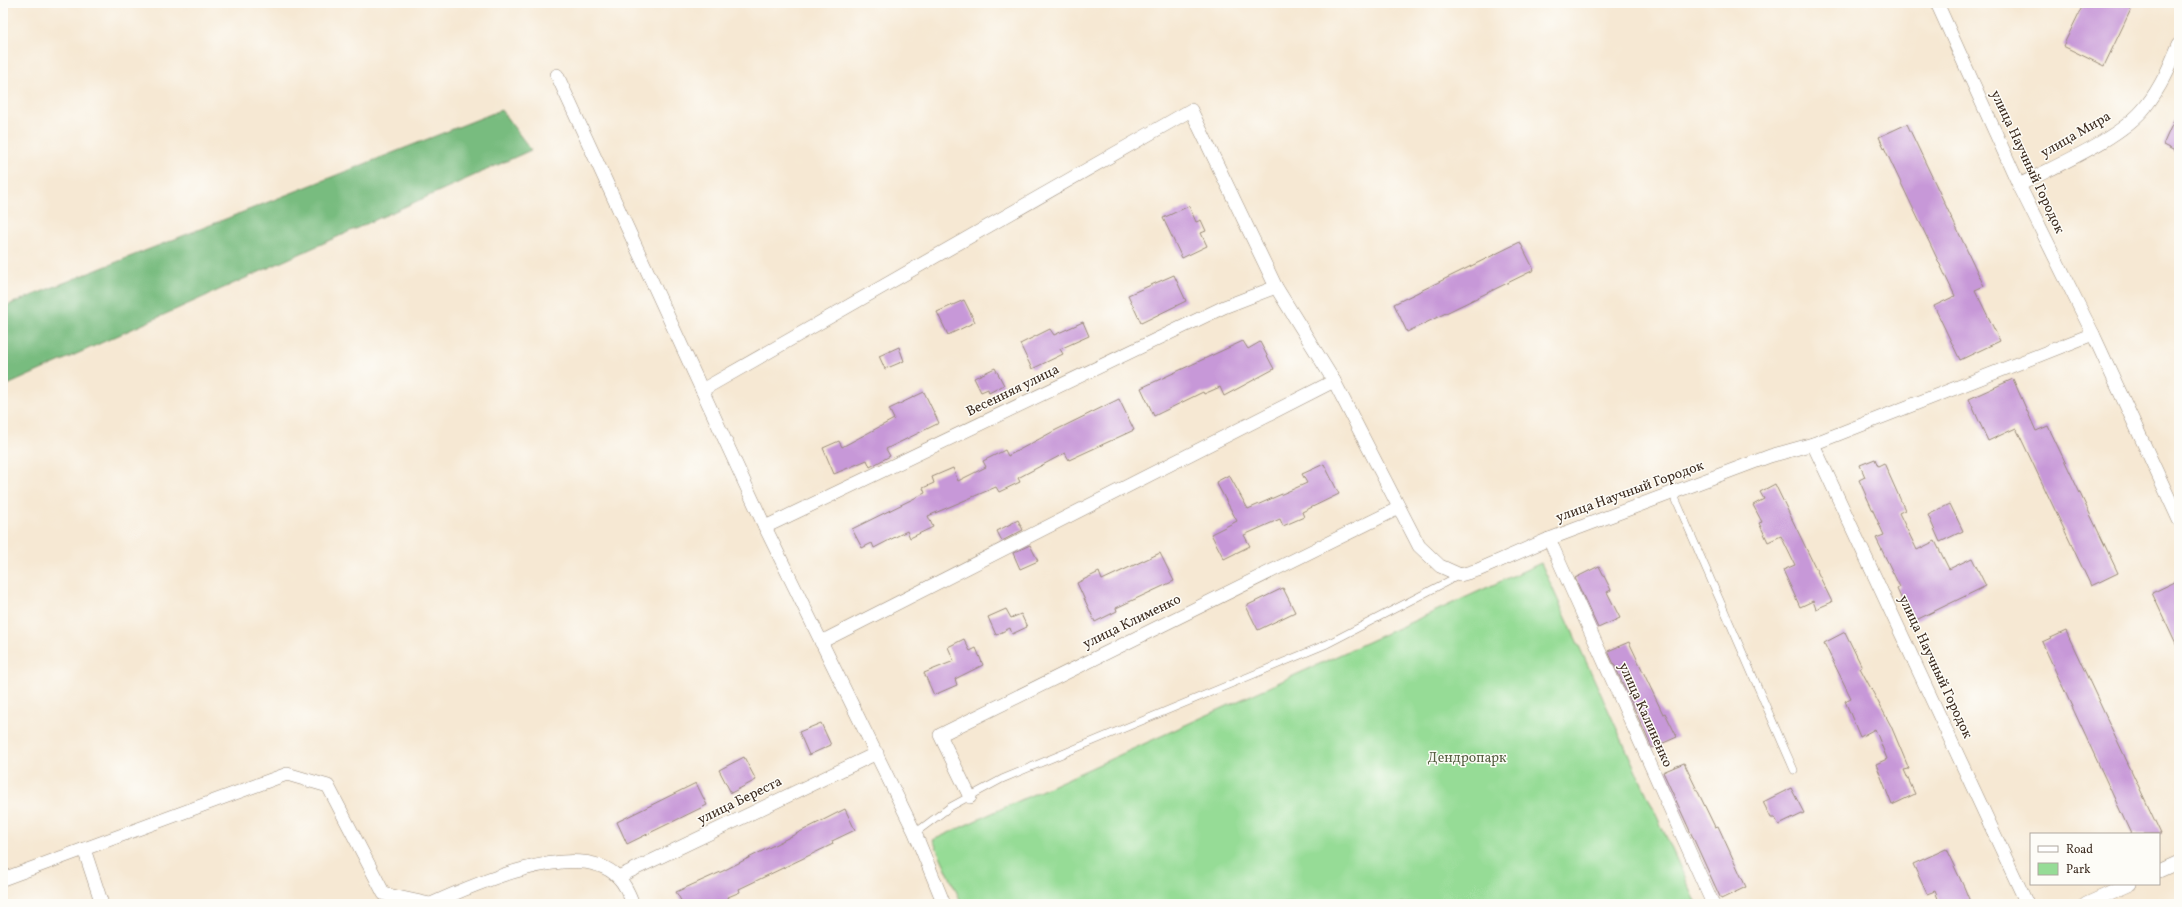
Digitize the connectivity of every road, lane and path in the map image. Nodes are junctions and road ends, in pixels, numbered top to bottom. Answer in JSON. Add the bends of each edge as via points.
{"nodes":[{"id":1,"x":1937,"y":3,"type":"edge"},
{"id":2,"x":2179,"y":44,"type":"edge"},
{"id":3,"x":557,"y":75,"type":"dead end"},
{"id":4,"x":2019,"y":185,"type":"junction"},
{"id":5,"x":1276,"y":288,"type":"junction"},
{"id":6,"x":2093,"y":334,"type":"junction"},
{"id":7,"x":1334,"y":381,"type":"junction"},
{"id":8,"x":702,"y":390,"type":"junction"},
{"id":9,"x":1814,"y":444,"type":"junction"},
{"id":10,"x":1674,"y":494,"type":"junction"},
{"id":11,"x":1399,"y":508,"type":"junction"},
{"id":12,"x":2179,"y":520,"type":"edge"},
{"id":13,"x":765,"y":527,"type":"junction"},
{"id":14,"x":1549,"y":539,"type":"junction"},
{"id":15,"x":1460,"y":575,"type":"junction"},
{"id":16,"x":821,"y":642,"type":"junction"},
{"id":17,"x":877,"y":753,"type":"junction"},
{"id":18,"x":1794,"y":770,"type":"dead end"},
{"id":19,"x":970,"y":797,"type":"junction"},
{"id":20,"x":914,"y":833,"type":"junction"},
{"id":21,"x":84,"y":849,"type":"junction"},
{"id":22,"x":2179,"y":862,"type":"edge"},
{"id":23,"x":2160,"y":871,"type":"edge"},
{"id":24,"x":618,"y":877,"type":"junction"},
{"id":25,"x":3,"y":880,"type":"edge"},
{"id":26,"x":2128,"y":885,"type":"edge"},
{"id":27,"x":102,"y":904,"type":"edge"},
{"id":28,"x":431,"y":904,"type":"edge"},
{"id":29,"x":633,"y":904,"type":"edge"},
{"id":30,"x":944,"y":904,"type":"edge"},
{"id":31,"x":1713,"y":904,"type":"edge"},
{"id":32,"x":2027,"y":904,"type":"edge"},
{"id":33,"x":2086,"y":904,"type":"edge"}],
"edges":[{"from":1,"to":4,"type":"street","name":"улица Научный Городок"},
{"from":2,"to":4,"type":"street","name":"улица Мира","via":[[2165,79],[2146,108],[2113,136]]},
{"from":3,"to":8,"type":"street"},
{"from":4,"to":6,"type":"street","name":"улица Научный Городок"},
{"from":5,"to":7,"type":"street"},
{"from":5,"to":8,"type":"street","via":[[1191,110]]},
{"from":5,"to":13,"type":"street","name":"Весенняя улица","via":[[1224,308]]},
{"from":6,"to":9,"type":"street","name":"улица Научный Городок"},
{"from":6,"to":12,"type":"street","name":"улица Научный Городок"},
{"from":7,"to":11,"type":"street"},
{"from":7,"to":16,"type":"street"},
{"from":8,"to":13,"type":"street"},
{"from":9,"to":10,"type":"street","name":"улица Научный Городок","via":[[1770,456]]},
{"from":9,"to":32,"type":"street","name":"улица Научный Городок"},
{"from":10,"to":14,"type":"street","name":"улица Научный Городок"},
{"from":10,"to":18,"type":"lane"},
{"from":11,"to":15,"type":"street","via":[[1419,546],[1440,566]]},
{"from":11,"to":19,"type":"street","name":"улица Клименко","via":[[940,735]]},
{"from":13,"to":16,"type":"street"},
{"from":14,"to":15,"type":"street","name":"улица Научный Городок","via":[[1478,570]]},
{"from":14,"to":31,"type":"street","name":"улица Калиненко"},
{"from":15,"to":19,"type":"lane","via":[[1327,644],[1002,779]]},
{"from":16,"to":17,"type":"street"},
{"from":17,"to":20,"type":"street"},
{"from":17,"to":24,"type":"street","name":"улица Береста"},
{"from":19,"to":20,"type":"lane","via":[[950,807]]},
{"from":20,"to":30,"type":"street"},
{"from":21,"to":25,"type":"street"},
{"from":21,"to":27,"type":"street"},
{"from":21,"to":28,"type":"street","via":[[287,774],[328,786],[384,894]]},
{"from":22,"to":23,"type":"street"},
{"from":24,"to":28,"type":"street","via":[[598,866],[568,862],[526,867],[477,883]]},
{"from":24,"to":29,"type":"street"},
{"from":26,"to":33,"type":"street"}]}
